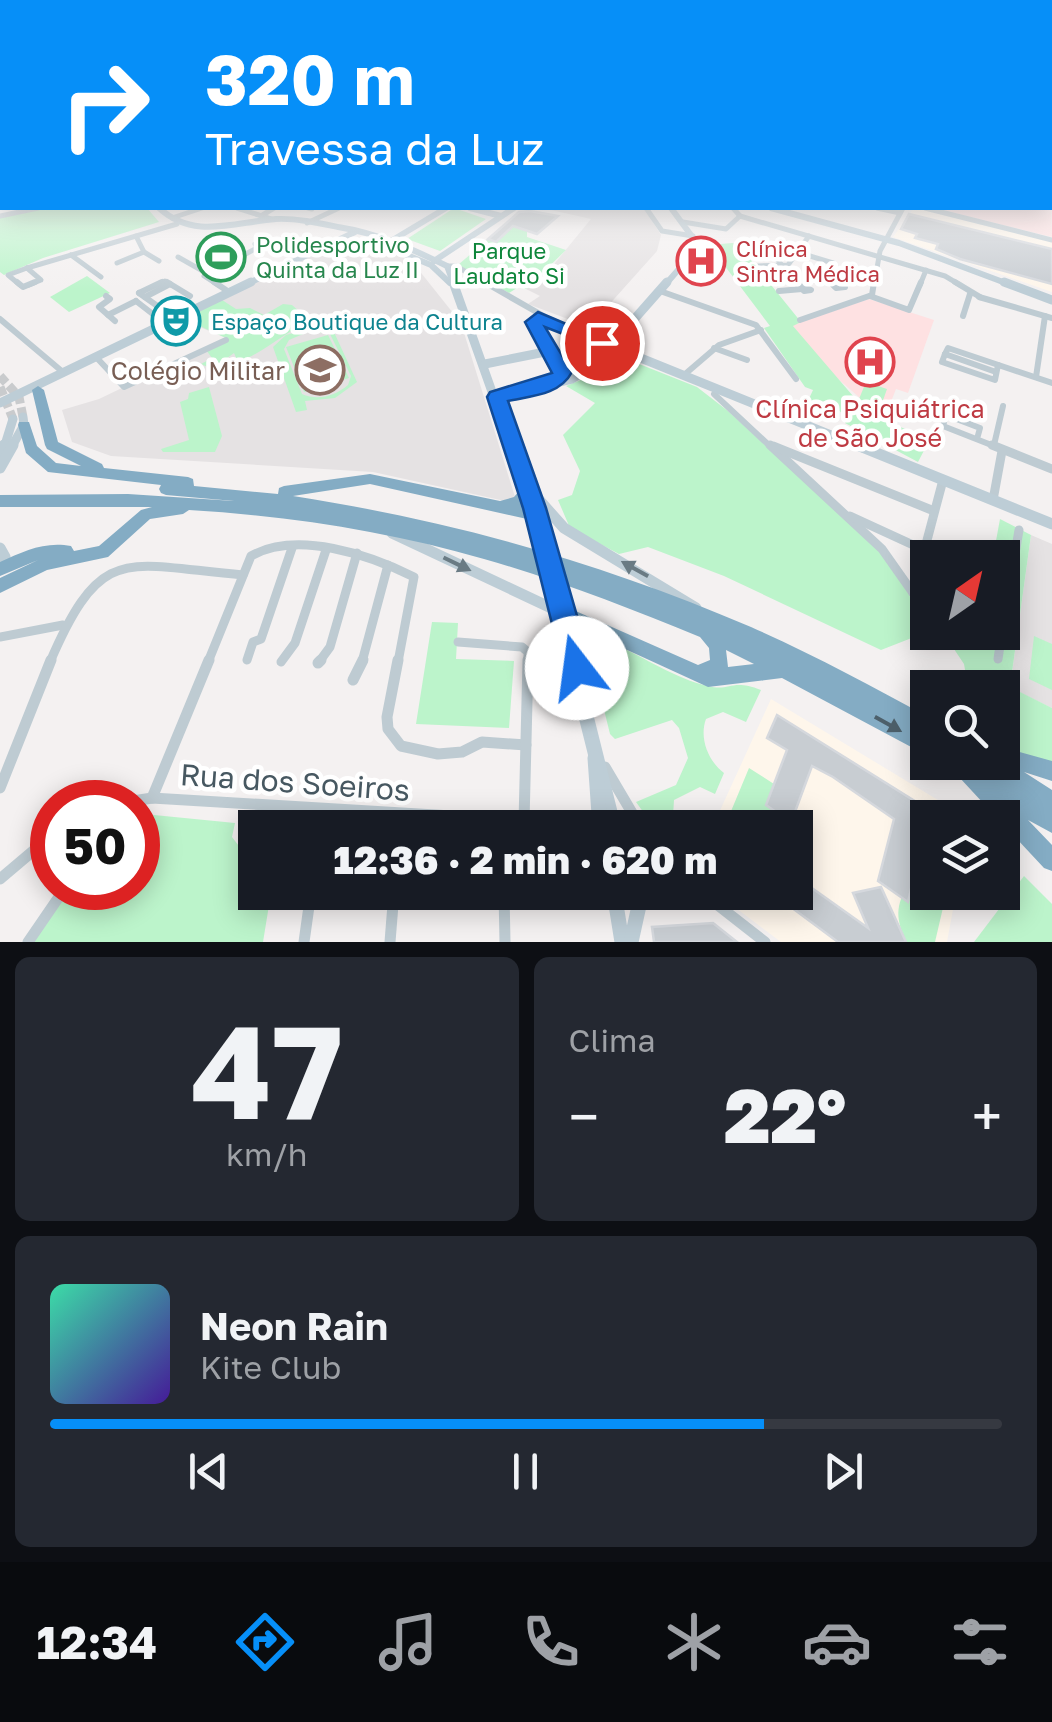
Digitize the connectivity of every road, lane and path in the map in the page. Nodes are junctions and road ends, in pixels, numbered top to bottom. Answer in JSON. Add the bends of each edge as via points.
{"nodes":[{"id":1,"x":28,"y":210,"type":"edge"},
{"id":2,"x":161,"y":210,"type":"edge"},
{"id":3,"x":184,"y":210,"type":"edge"},
{"id":4,"x":243,"y":210,"type":"edge"},
{"id":5,"x":271,"y":210,"type":"edge"},
{"id":6,"x":335,"y":210,"type":"edge"},
{"id":7,"x":443,"y":210,"type":"edge"},
{"id":8,"x":647,"y":210,"type":"edge"},
{"id":9,"x":673,"y":210,"type":"edge"},
{"id":10,"x":734,"y":210,"type":"edge"},
{"id":11,"x":779,"y":210,"type":"edge"},
{"id":12,"x":788,"y":210,"type":"edge"},
{"id":13,"x":902,"y":210,"type":"edge"},
{"id":14,"x":933,"y":210,"type":"edge"},
{"id":15,"x":504,"y":212,"type":"edge"},
{"id":16,"x":0,"y":216,"type":"edge"},
{"id":17,"x":262,"y":216,"type":"junction"},
{"id":18,"x":740,"y":216,"type":"junction"},
{"id":19,"x":271,"y":220,"type":"junction"},
{"id":20,"x":175,"y":221,"type":"junction"},
{"id":21,"x":682,"y":222,"type":"junction"},
{"id":22,"x":308,"y":224,"type":"junction"},
{"id":23,"x":355,"y":232,"type":"junction"},
{"id":24,"x":136,"y":236,"type":"junction"},
{"id":25,"x":693,"y":236,"type":"junction"},
{"id":26,"x":808,"y":236,"type":"junction"},
{"id":27,"x":886,"y":238,"type":"junction"},
{"id":28,"x":1052,"y":240,"type":"edge"},
{"id":29,"x":764,"y":243,"type":"dead end"},
{"id":30,"x":390,"y":245,"type":"junction"},
{"id":31,"x":257,"y":248,"type":"dead end"},
{"id":32,"x":144,"y":252,"type":"junction"},
{"id":33,"x":797,"y":252,"type":"junction"},
{"id":34,"x":71,"y":255,"type":"junction"},
{"id":35,"x":178,"y":256,"type":"dead end"},
{"id":36,"x":879,"y":256,"type":"junction"},
{"id":37,"x":439,"y":259,"type":"junction"},
{"id":38,"x":159,"y":261,"type":"dead end"},
{"id":39,"x":423,"y":262,"type":"junction"},
{"id":40,"x":118,"y":263,"type":"dead end"},
{"id":41,"x":781,"y":264,"type":"junction"},
{"id":42,"x":447,"y":266,"type":"junction"},
{"id":43,"x":758,"y":266,"type":"dead end"},
{"id":44,"x":26,"y":268,"type":"junction"},
{"id":45,"x":926,"y":270,"type":"junction"},
{"id":46,"x":208,"y":274,"type":"junction"},
{"id":47,"x":832,"y":274,"type":"dead end"},
{"id":48,"x":101,"y":277,"type":"dead end"},
{"id":49,"x":41,"y":280,"type":"junction"},
{"id":50,"x":56,"y":280,"type":"dead end"},
{"id":51,"x":454,"y":288,"type":"junction"},
{"id":52,"x":226,"y":290,"type":"junction"},
{"id":53,"x":660,"y":291,"type":"junction"},
{"id":54,"x":779,"y":291,"type":"dead end"},
{"id":55,"x":970,"y":294,"type":"junction"},
{"id":56,"x":106,"y":296,"type":"dead end"},
{"id":57,"x":190,"y":296,"type":"dead end"},
{"id":58,"x":870,"y":296,"type":"junction"},
{"id":59,"x":140,"y":297,"type":"junction"},
{"id":60,"x":980,"y":297,"type":"junction"},
{"id":61,"x":1052,"y":298,"type":"edge"},
{"id":62,"x":540,"y":314,"type":"junction"},
{"id":63,"x":108,"y":315,"type":"junction"},
{"id":64,"x":963,"y":316,"type":"dead end"},
{"id":65,"x":173,"y":317,"type":"junction"},
{"id":66,"x":1049,"y":317,"type":"edge"},
{"id":67,"x":800,"y":320,"type":"dead end"},
{"id":68,"x":0,"y":321,"type":"edge"},
{"id":69,"x":116,"y":321,"type":"dead end"},
{"id":70,"x":163,"y":322,"type":"junction"},
{"id":71,"x":761,"y":330,"type":"junction"},
{"id":72,"x":226,"y":340,"type":"dead end"},
{"id":73,"x":593,"y":340,"type":"junction"},
{"id":74,"x":611,"y":346,"type":"junction"},
{"id":75,"x":714,"y":348,"type":"junction"},
{"id":76,"x":550,"y":350,"type":"junction"},
{"id":77,"x":630,"y":354,"type":"junction"},
{"id":78,"x":602,"y":355,"type":"junction"},
{"id":79,"x":96,"y":357,"type":"junction"},
{"id":80,"x":747,"y":360,"type":"dead end"},
{"id":81,"x":485,"y":364,"type":"junction"},
{"id":82,"x":997,"y":368,"type":"junction"},
{"id":83,"x":561,"y":370,"type":"junction"},
{"id":84,"x":64,"y":373,"type":"junction"},
{"id":85,"x":684,"y":375,"type":"junction"},
{"id":86,"x":578,"y":376,"type":"junction"},
{"id":87,"x":1036,"y":377,"type":"junction"},
{"id":88,"x":796,"y":379,"type":"dead end"},
{"id":89,"x":1052,"y":382,"type":"edge"},
{"id":90,"x":552,"y":384,"type":"junction"},
{"id":91,"x":38,"y":390,"type":"junction"},
{"id":92,"x":714,"y":394,"type":"dead end"},
{"id":93,"x":497,"y":397,"type":"junction"},
{"id":94,"x":0,"y":405,"type":"edge"},
{"id":95,"x":1003,"y":406,"type":"dead end"},
{"id":96,"x":20,"y":420,"type":"junction"},
{"id":97,"x":978,"y":439,"type":"junction"},
{"id":98,"x":764,"y":442,"type":"junction"},
{"id":99,"x":998,"y":448,"type":"junction"},
{"id":100,"x":0,"y":458,"type":"edge"},
{"id":101,"x":0,"y":468,"type":"edge"},
{"id":102,"x":1052,"y":469,"type":"edge"},
{"id":103,"x":117,"y":473,"type":"junction"},
{"id":104,"x":370,"y":479,"type":"junction"},
{"id":105,"x":943,"y":480,"type":"junction"},
{"id":106,"x":528,"y":490,"type":"junction"},
{"id":107,"x":0,"y":492,"type":"edge"},
{"id":108,"x":264,"y":496,"type":"junction"},
{"id":109,"x":207,"y":497,"type":"junction"},
{"id":110,"x":136,"y":498,"type":"junction"},
{"id":111,"x":993,"y":500,"type":"junction"},
{"id":112,"x":0,"y":503,"type":"edge"},
{"id":113,"x":503,"y":507,"type":"junction"},
{"id":114,"x":99,"y":509,"type":"dead end"},
{"id":115,"x":22,"y":510,"type":"dead end"},
{"id":116,"x":934,"y":511,"type":"junction"},
{"id":117,"x":841,"y":512,"type":"junction"},
{"id":118,"x":536,"y":514,"type":"junction"},
{"id":119,"x":372,"y":517,"type":"junction"},
{"id":120,"x":1052,"y":524,"type":"edge"},
{"id":121,"x":1019,"y":530,"type":"dead end"},
{"id":122,"x":927,"y":540,"type":"edge"},
{"id":123,"x":1017,"y":540,"type":"edge"},
{"id":124,"x":910,"y":544,"type":"edge"},
{"id":125,"x":0,"y":548,"type":"edge"},
{"id":126,"x":292,"y":548,"type":"junction"},
{"id":127,"x":326,"y":550,"type":"junction"},
{"id":128,"x":357,"y":553,"type":"junction"},
{"id":129,"x":388,"y":565,"type":"junction"},
{"id":130,"x":243,"y":574,"type":"junction"},
{"id":131,"x":2,"y":576,"type":"edge"},
{"id":132,"x":910,"y":590,"type":"edge"},
{"id":133,"x":562,"y":613,"type":"junction"},
{"id":134,"x":63,"y":625,"type":"junction"},
{"id":135,"x":712,"y":626,"type":"junction"},
{"id":136,"x":614,"y":635,"type":"junction"},
{"id":137,"x":0,"y":638,"type":"edge"},
{"id":138,"x":458,"y":642,"type":"dead end"},
{"id":139,"x":999,"y":650,"type":"edge"},
{"id":140,"x":998,"y":659,"type":"dead end"},
{"id":141,"x":246,"y":660,"type":"dead end"},
{"id":142,"x":281,"y":662,"type":"dead end"},
{"id":143,"x":318,"y":664,"type":"dead end"},
{"id":144,"x":577,"y":668,"type":"junction"},
{"id":145,"x":693,"y":669,"type":"junction"},
{"id":146,"x":787,"y":669,"type":"junction"},
{"id":147,"x":353,"y":680,"type":"dead end"},
{"id":148,"x":881,"y":701,"type":"junction"},
{"id":149,"x":910,"y":710,"type":"edge"},
{"id":150,"x":910,"y":716,"type":"edge"},
{"id":151,"x":910,"y":737,"type":"edge"},
{"id":152,"x":526,"y":745,"type":"junction"},
{"id":153,"x":596,"y":752,"type":"junction"},
{"id":154,"x":1020,"y":761,"type":"edge"},
{"id":155,"x":1052,"y":771,"type":"edge"},
{"id":156,"x":159,"y":780,"type":"edge"},
{"id":157,"x":974,"y":780,"type":"edge"},
{"id":158,"x":983,"y":780,"type":"edge"},
{"id":159,"x":1018,"y":780,"type":"edge"},
{"id":160,"x":0,"y":788,"type":"edge"},
{"id":161,"x":160,"y":798,"type":"edge"},
{"id":162,"x":1052,"y":801,"type":"edge"},
{"id":163,"x":324,"y":808,"type":"joint"},
{"id":164,"x":336,"y":810,"type":"edge"},
{"id":165,"x":524,"y":810,"type":"edge"},
{"id":166,"x":602,"y":810,"type":"edge"},
{"id":167,"x":630,"y":810,"type":"edge"},
{"id":168,"x":1052,"y":823,"type":"edge"},
{"id":169,"x":30,"y":854,"type":"edge"},
{"id":170,"x":1052,"y":860,"type":"edge"},
{"id":171,"x":0,"y":879,"type":"edge"},
{"id":172,"x":50,"y":910,"type":"edge"},
{"id":173,"x":309,"y":910,"type":"edge"},
{"id":174,"x":393,"y":910,"type":"edge"},
{"id":175,"x":504,"y":910,"type":"edge"},
{"id":176,"x":618,"y":910,"type":"edge"},
{"id":177,"x":638,"y":910,"type":"edge"},
{"id":178,"x":724,"y":910,"type":"edge"},
{"id":179,"x":28,"y":942,"type":"edge"},
{"id":180,"x":304,"y":942,"type":"edge"},
{"id":181,"x":390,"y":942,"type":"edge"},
{"id":182,"x":505,"y":942,"type":"edge"},
{"id":183,"x":622,"y":942,"type":"edge"},
{"id":184,"x":631,"y":942,"type":"edge"},
{"id":185,"x":765,"y":942,"type":"edge"}],
"edges":[{"from":1,"to":16,"type":"street"},
{"from":2,"to":20,"type":"main road"},
{"from":3,"to":20,"type":"street"},
{"from":4,"to":17,"type":"street"},
{"from":5,"to":17,"type":"street"},
{"from":6,"to":22,"type":"street"},
{"from":7,"to":30,"type":"main road"},
{"from":8,"to":25,"type":"street","via":[[662,231]]},
{"from":9,"to":21,"type":"main road"},
{"from":10,"to":18,"type":"street"},
{"from":11,"to":27,"type":"main road"},
{"from":12,"to":27,"type":"main road"},
{"from":13,"to":27,"type":"street"},
{"from":14,"to":28,"type":"street"},
{"from":15,"to":37,"type":"main road"},
{"from":17,"to":19,"type":"street"},
{"from":18,"to":21,"type":"street","via":[[726,229]]},
{"from":18,"to":26,"type":"street"},
{"from":19,"to":20,"type":"main road","via":[[244,226]]},
{"from":19,"to":22,"type":"main road"},
{"from":20,"to":24,"type":"street"},
{"from":21,"to":25,"type":"main road"},
{"from":22,"to":23,"type":"main road"},
{"from":23,"to":30,"type":"main road"},
{"from":23,"to":52,"type":"main road"},
{"from":24,"to":32,"type":"street"},
{"from":24,"to":34,"type":"street"},
{"from":25,"to":53,"type":"main road","via":[[698,249]]},
{"from":26,"to":33,"type":"street"},
{"from":26,"to":36,"type":"street"},
{"from":27,"to":36,"type":"street"},
{"from":27,"to":61,"type":"main road"},
{"from":29,"to":41,"type":"street"},
{"from":30,"to":37,"type":"main road"},
{"from":30,"to":39,"type":"main road"},
{"from":31,"to":46,"type":"street"},
{"from":32,"to":38,"type":"street"},
{"from":32,"to":40,"type":"street"},
{"from":33,"to":41,"type":"street"},
{"from":33,"to":47,"type":"street","via":[[833,263]]},
{"from":34,"to":44,"type":"street"},
{"from":34,"to":48,"type":"street"},
{"from":35,"to":46,"type":"street"},
{"from":36,"to":45,"type":"street"},
{"from":36,"to":58,"type":"street"},
{"from":37,"to":39,"type":"main road"},
{"from":37,"to":42,"type":"main road"},
{"from":39,"to":51,"type":"main road"},
{"from":41,"to":43,"type":"street"},
{"from":41,"to":54,"type":"street","via":[[800,287]]},
{"from":42,"to":51,"type":"main road"},
{"from":42,"to":62,"type":"street"},
{"from":44,"to":49,"type":"street"},
{"from":44,"to":49,"type":"street","via":[[8,275],[23,287]]},
{"from":45,"to":55,"type":"street"},
{"from":45,"to":58,"type":"street","via":[[910,310]]},
{"from":45,"to":60,"type":"street"},
{"from":46,"to":52,"type":"street"},
{"from":49,"to":50,"type":"street"},
{"from":51,"to":81,"type":"main road"},
{"from":52,"to":65,"type":"main road"},
{"from":53,"to":71,"type":"street"},
{"from":53,"to":74,"type":"main road"},
{"from":55,"to":60,"type":"street"},
{"from":55,"to":64,"type":"street"},
{"from":56,"to":63,"type":"street","via":[[99,307]]},
{"from":57,"to":59,"type":"street","via":[[170,284]]},
{"from":58,"to":67,"type":"street"},
{"from":59,"to":63,"type":"street"},
{"from":59,"to":65,"type":"street"},
{"from":59,"to":70,"type":"street"},
{"from":60,"to":66,"type":"street"},
{"from":62,"to":73,"type":"street"},
{"from":62,"to":76,"type":"street","via":[[534,322]]},
{"from":63,"to":69,"type":"street"},
{"from":65,"to":70,"type":"main road"},
{"from":66,"to":87,"type":"street"},
{"from":68,"to":84,"type":"street"},
{"from":70,"to":79,"type":"main road"},
{"from":71,"to":75,"type":"street"},
{"from":71,"to":88,"type":"street"},
{"from":72,"to":79,"type":"street","via":[[124,387]]},
{"from":73,"to":74,"type":"street"},
{"from":73,"to":83,"type":"street","via":[[580,363]]},
{"from":74,"to":77,"type":"main road"},
{"from":74,"to":78,"type":"main road"},
{"from":75,"to":80,"type":"street"},
{"from":75,"to":85,"type":"street"},
{"from":76,"to":81,"type":"main road"},
{"from":76,"to":83,"type":"main road"},
{"from":77,"to":78,"type":"main road"},
{"from":77,"to":85,"type":"main road"},
{"from":78,"to":86,"type":"main road"},
{"from":79,"to":84,"type":"main road"},
{"from":81,"to":93,"type":"main road"},
{"from":82,"to":82,"type":"street","via":[[995,380],[942,362],[948,348]]},
{"from":82,"to":87,"type":"street"},
{"from":83,"to":86,"type":"main road"},
{"from":83,"to":90,"type":"main road"},
{"from":84,"to":91,"type":"main road"},
{"from":84,"to":94,"type":"main road"},
{"from":85,"to":105,"type":"main road"},
{"from":86,"to":90,"type":"main road"},
{"from":87,"to":89,"type":"street"},
{"from":90,"to":93,"type":"main road"},
{"from":91,"to":94,"type":"main road"},
{"from":91,"to":103,"type":"highway","via":[[52,444]]},
{"from":92,"to":98,"type":"street"},
{"from":93,"to":106,"type":"main road"},
{"from":95,"to":99,"type":"street"},
{"from":96,"to":100,"type":"main road"},
{"from":96,"to":101,"type":"main road"},
{"from":96,"to":103,"type":"highway","via":[[31,449],[53,468]]},
{"from":97,"to":97,"type":"street","via":[[980,428],[946,415],[943,426]]},
{"from":97,"to":99,"type":"street"},
{"from":98,"to":116,"type":"street"},
{"from":98,"to":117,"type":"street"},
{"from":99,"to":102,"type":"street"},
{"from":99,"to":111,"type":"street"},
{"from":103,"to":109,"type":"highway","via":[[186,482]]},
{"from":104,"to":108,"type":"highway"},
{"from":104,"to":113,"type":"highway"},
{"from":104,"to":119,"type":"highway","via":[[351,493]]},
{"from":105,"to":111,"type":"main road"},
{"from":105,"to":116,"type":"street"},
{"from":106,"to":113,"type":"highway"},
{"from":106,"to":118,"type":"main road"},
{"from":135,"to":106,"type":"main road","one_way":true,"via":[[573,534]]},
{"from":107,"to":109,"type":"highway","via":[[84,488]]},
{"from":108,"to":109,"type":"highway"},
{"from":108,"to":119,"type":"highway"},
{"from":109,"to":110,"type":"highway"},
{"from":109,"to":119,"type":"highway"},
{"from":109,"to":131,"type":"highway","via":[[146,514],[103,552]]},
{"from":110,"to":112,"type":"highway"},
{"from":110,"to":114,"type":"highway"},
{"from":111,"to":120,"type":"main road"},
{"from":112,"to":115,"type":"highway"},
{"from":113,"to":118,"type":"highway"},
{"from":116,"to":122,"type":"street"},
{"from":117,"to":124,"type":"street"},
{"from":117,"to":132,"type":"street","via":[[882,549]]},
{"from":118,"to":133,"type":"main road"},
{"from":119,"to":133,"type":"main road","one_way":true},
{"from":119,"to":135,"type":"highway","via":[[518,554]]},
{"from":121,"to":123,"type":"street"},
{"from":125,"to":131,"type":"main road"},
{"from":126,"to":127,"type":"street"},
{"from":126,"to":130,"type":"street","via":[[260,548]]},
{"from":126,"to":141,"type":"street"},
{"from":127,"to":128,"type":"street"},
{"from":127,"to":142,"type":"street","via":[[295,642]]},
{"from":128,"to":129,"type":"street"},
{"from":128,"to":143,"type":"street","via":[[330,647]]},
{"from":129,"to":147,"type":"street"},
{"from":129,"to":152,"type":"street","via":[[416,582],[386,717],[390,739],[404,749],[464,752],[477,743]]},
{"from":130,"to":134,"type":"street","via":[[114,570],[94,582]]},
{"from":130,"to":156,"type":"street"},
{"from":133,"to":136,"type":"highway"},
{"from":133,"to":144,"type":"main road"},
{"from":134,"to":137,"type":"street"},
{"from":134,"to":160,"type":"street"},
{"from":135,"to":145,"type":"highway","via":[[720,666],[708,673]]},
{"from":135,"to":146,"type":"highway"},
{"from":135,"to":148,"type":"highway"},
{"from":136,"to":144,"type":"highway","via":[[593,640]]},
{"from":136,"to":145,"type":"highway"},
{"from":138,"to":152,"type":"street","via":[[528,650]]},
{"from":139,"to":140,"type":"street"},
{"from":144,"to":153,"type":"main road"},
{"from":145,"to":146,"type":"highway","via":[[713,679]]},
{"from":146,"to":151,"type":"highway","one_way":true},
{"from":148,"to":149,"type":"highway"},
{"from":148,"to":150,"type":"highway"},
{"from":152,"to":165,"type":"street"},
{"from":153,"to":166,"type":"main road","via":[[593,778]]},
{"from":153,"to":167,"type":"street"},
{"from":154,"to":155,"type":"highway"},
{"from":157,"to":170,"type":"highway"},
{"from":158,"to":168,"type":"highway"},
{"from":159,"to":162,"type":"highway"},
{"from":161,"to":163,"type":"street","name":"Rua dos Soeiros"},
{"from":163,"to":164,"type":"street","name":"Rua dos Soeiros"},
{"from":169,"to":171,"type":"street"},
{"from":172,"to":179,"type":"street"},
{"from":173,"to":180,"type":"street"},
{"from":174,"to":181,"type":"street"},
{"from":175,"to":182,"type":"street"},
{"from":176,"to":183,"type":"main road"},
{"from":177,"to":184,"type":"main road"},
{"from":178,"to":185,"type":"street"}]}
